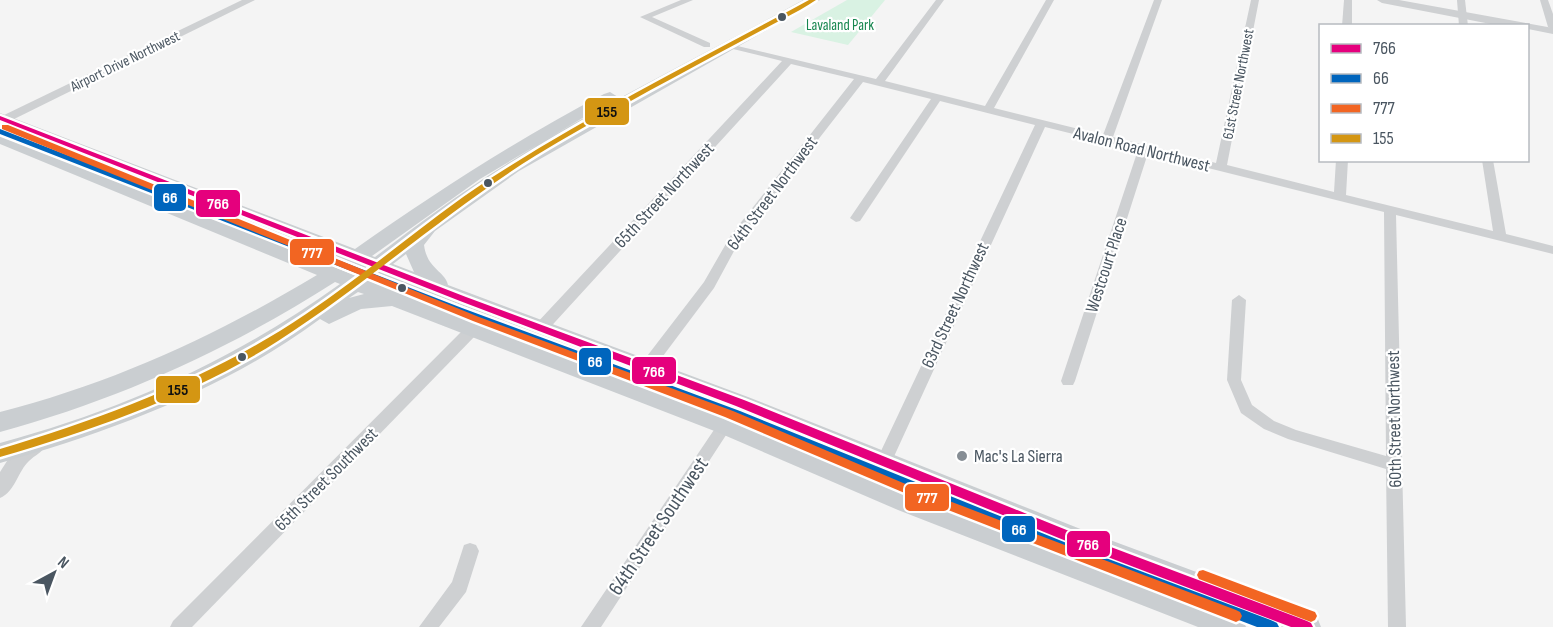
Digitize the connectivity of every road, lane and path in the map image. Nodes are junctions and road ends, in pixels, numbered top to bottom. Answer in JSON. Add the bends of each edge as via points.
{"nodes":[{"id":1,"x":250,"y":0,"type":"edge"},
{"id":2,"x":689,"y":0,"type":"edge"},
{"id":3,"x":791,"y":0,"type":"edge"},
{"id":4,"x":813,"y":0,"type":"edge"},
{"id":5,"x":940,"y":0,"type":"edge"},
{"id":6,"x":1050,"y":0,"type":"edge"},
{"id":7,"x":1158,"y":0,"type":"edge"},
{"id":8,"x":1255,"y":0,"type":"edge"},
{"id":9,"x":1348,"y":0,"type":"edge"},
{"id":10,"x":1382,"y":0,"type":"edge"},
{"id":11,"x":1461,"y":0,"type":"edge"},
{"id":12,"x":1544,"y":0,"type":"edge"},
{"id":13,"x":765,"y":14,"type":"junction"},
{"id":14,"x":1464,"y":20,"type":"edge"},
{"id":15,"x":1347,"y":24,"type":"edge"},
{"id":16,"x":1503,"y":24,"type":"edge"},
{"id":17,"x":1529,"y":26,"type":"edge"},
{"id":18,"x":1553,"y":29,"type":"edge"},
{"id":19,"x":707,"y":45,"type":"junction"},
{"id":20,"x":732,"y":46,"type":"junction"},
{"id":21,"x":788,"y":61,"type":"junction"},
{"id":22,"x":674,"y":77,"type":"junction"},
{"id":23,"x":860,"y":79,"type":"junction"},
{"id":24,"x":878,"y":83,"type":"junction"},
{"id":25,"x":937,"y":98,"type":"junction"},
{"id":26,"x":988,"y":110,"type":"junction"},
{"id":27,"x":1041,"y":124,"type":"junction"},
{"id":28,"x":1,"y":125,"type":"edge"},
{"id":29,"x":1107,"y":140,"type":"junction"},
{"id":30,"x":1144,"y":149,"type":"junction"},
{"id":31,"x":507,"y":162,"type":"junction"},
{"id":32,"x":1342,"y":162,"type":"edge"},
{"id":33,"x":1487,"y":162,"type":"edge"},
{"id":34,"x":1221,"y":168,"type":"junction"},
{"id":35,"x":1340,"y":197,"type":"junction"},
{"id":36,"x":1390,"y":210,"type":"junction"},
{"id":37,"x":856,"y":219,"type":"dead end"},
{"id":38,"x":431,"y":224,"type":"junction"},
{"id":39,"x":402,"y":225,"type":"junction"},
{"id":40,"x":1500,"y":237,"type":"junction"},
{"id":41,"x":323,"y":243,"type":"junction"},
{"id":42,"x":1553,"y":250,"type":"edge"},
{"id":43,"x":358,"y":257,"type":"junction"},
{"id":44,"x":378,"y":264,"type":"junction"},
{"id":45,"x":334,"y":273,"type":"junction"},
{"id":46,"x":355,"y":282,"type":"junction"},
{"id":47,"x":453,"y":295,"type":"junction"},
{"id":48,"x":396,"y":299,"type":"junction"},
{"id":49,"x":1239,"y":300,"type":"dead end"},
{"id":50,"x":540,"y":329,"type":"junction"},
{"id":51,"x":472,"y":330,"type":"junction"},
{"id":52,"x":646,"y":368,"type":"junction"},
{"id":53,"x":201,"y":380,"type":"junction"},
{"id":54,"x":1068,"y":381,"type":"dead end"},
{"id":55,"x":0,"y":422,"type":"edge"},
{"id":56,"x":726,"y":424,"type":"junction"},
{"id":57,"x":40,"y":443,"type":"junction"},
{"id":58,"x":0,"y":453,"type":"edge"},
{"id":59,"x":884,"y":460,"type":"junction"},
{"id":60,"x":1395,"y":465,"type":"junction"},
{"id":61,"x":872,"y":487,"type":"junction"},
{"id":62,"x":0,"y":489,"type":"edge"},
{"id":63,"x":470,"y":551,"type":"dead end"},
{"id":64,"x":179,"y":627,"type":"edge"},
{"id":65,"x":428,"y":627,"type":"edge"},
{"id":66,"x":590,"y":627,"type":"edge"},
{"id":67,"x":1232,"y":627,"type":"edge"},
{"id":68,"x":1307,"y":627,"type":"edge"},
{"id":69,"x":1397,"y":627,"type":"edge"}],
"edges":[{"from":1,"to":28,"type":"street","name":"Airport Drive Northwest"},
{"from":2,"to":19,"type":"street","via":[[644,17]]},
{"from":3,"to":13,"type":"main road"},
{"from":4,"to":20,"type":"main road"},
{"from":5,"to":24,"type":"street"},
{"from":6,"to":26,"type":"street"},
{"from":7,"to":29,"type":"street"},
{"from":8,"to":34,"type":"street","name":"61st Street Northwest"},
{"from":9,"to":15,"type":"street"},
{"from":10,"to":14,"type":"street"},
{"from":11,"to":14,"type":"street"},
{"from":12,"to":18,"type":"street"},
{"from":13,"to":19,"type":"main road"},
{"from":13,"to":20,"type":"main road","via":[[757,24],[737,35]]},
{"from":14,"to":16,"type":"street"},
{"from":17,"to":18,"type":"street"},
{"from":19,"to":22,"type":"main road","via":[[704,54],[677,69]]},
{"from":19,"to":31,"type":"main road"},
{"from":20,"to":21,"type":"street","name":"Avalon Road Northwest"},
{"from":20,"to":22,"type":"main road"},
{"from":21,"to":23,"type":"street","name":"Avalon Road Northwest"},
{"from":21,"to":50,"type":"street","name":"65th Street Northwest"},
{"from":22,"to":31,"type":"main road"},
{"from":23,"to":24,"type":"street","name":"Avalon Road Northwest"},
{"from":23,"to":52,"type":"street","name":"64th Street Northwest","via":[[735,238],[709,285]]},
{"from":24,"to":25,"type":"street","name":"Avalon Road Northwest"},
{"from":25,"to":26,"type":"street","name":"Avalon Road Northwest"},
{"from":25,"to":37,"type":"street"},
{"from":26,"to":27,"type":"street","name":"Avalon Road Northwest"},
{"from":27,"to":29,"type":"street","name":"Avalon Road Northwest"},
{"from":27,"to":59,"type":"street","name":"63rd Street Northwest"},
{"from":28,"to":41,"type":"main road"},
{"from":28,"to":45,"type":"main road"},
{"from":29,"to":30,"type":"street","name":"Avalon Road Northwest"},
{"from":30,"to":34,"type":"street","name":"Avalon Road Northwest"},
{"from":30,"to":54,"type":"street","name":"Westcourt Place"},
{"from":31,"to":38,"type":"main road"},
{"from":31,"to":39,"type":"main road"},
{"from":32,"to":35,"type":"street"},
{"from":33,"to":40,"type":"street"},
{"from":34,"to":35,"type":"street","name":"Avalon Road Northwest"},
{"from":35,"to":36,"type":"street","name":"Avalon Road Northwest"},
{"from":36,"to":40,"type":"street","name":"Avalon Road Northwest"},
{"from":36,"to":60,"type":"street","name":"60th Street Northwest"},
{"from":38,"to":44,"type":"main road"},
{"from":38,"to":47,"type":"main road","via":[[414,244],[414,258],[424,273]]},
{"from":39,"to":41,"type":"main road","via":[[373,236]]},
{"from":39,"to":43,"type":"main road"},
{"from":40,"to":42,"type":"street","name":"Avalon Road Northwest"},
{"from":41,"to":43,"type":"main road"},
{"from":43,"to":44,"type":"main road"},
{"from":43,"to":45,"type":"main road"},
{"from":44,"to":46,"type":"main road"},
{"from":44,"to":47,"type":"main road"},
{"from":45,"to":46,"type":"main road"},
{"from":45,"to":55,"type":"main road","via":[[266,314],[147,374]]},
{"from":46,"to":48,"type":"main road"},
{"from":46,"to":53,"type":"main road","via":[[263,345]]},
{"from":47,"to":50,"type":"main road"},
{"from":48,"to":51,"type":"main road"},
{"from":48,"to":53,"type":"main road","via":[[352,303],[245,365]]},
{"from":49,"to":60,"type":"street","via":[[1234,380],[1246,409],[1293,435]]},
{"from":50,"to":52,"type":"main road"},
{"from":51,"to":56,"type":"main road"},
{"from":51,"to":64,"type":"street","name":"65th Street Southwest"},
{"from":52,"to":59,"type":"main road"},
{"from":53,"to":57,"type":"main road"},
{"from":56,"to":61,"type":"main road"},
{"from":56,"to":66,"type":"street","name":"64th Street Southwest"},
{"from":57,"to":58,"type":"main road"},
{"from":57,"to":62,"type":"street","via":[[21,456]]},
{"from":59,"to":61,"type":"street","name":"63rd Street Northwest"},
{"from":59,"to":68,"type":"main road"},
{"from":60,"to":69,"type":"street","name":"60th Street Northwest"},
{"from":61,"to":67,"type":"main road"},
{"from":63,"to":65,"type":"street","via":[[460,586]]}]}
